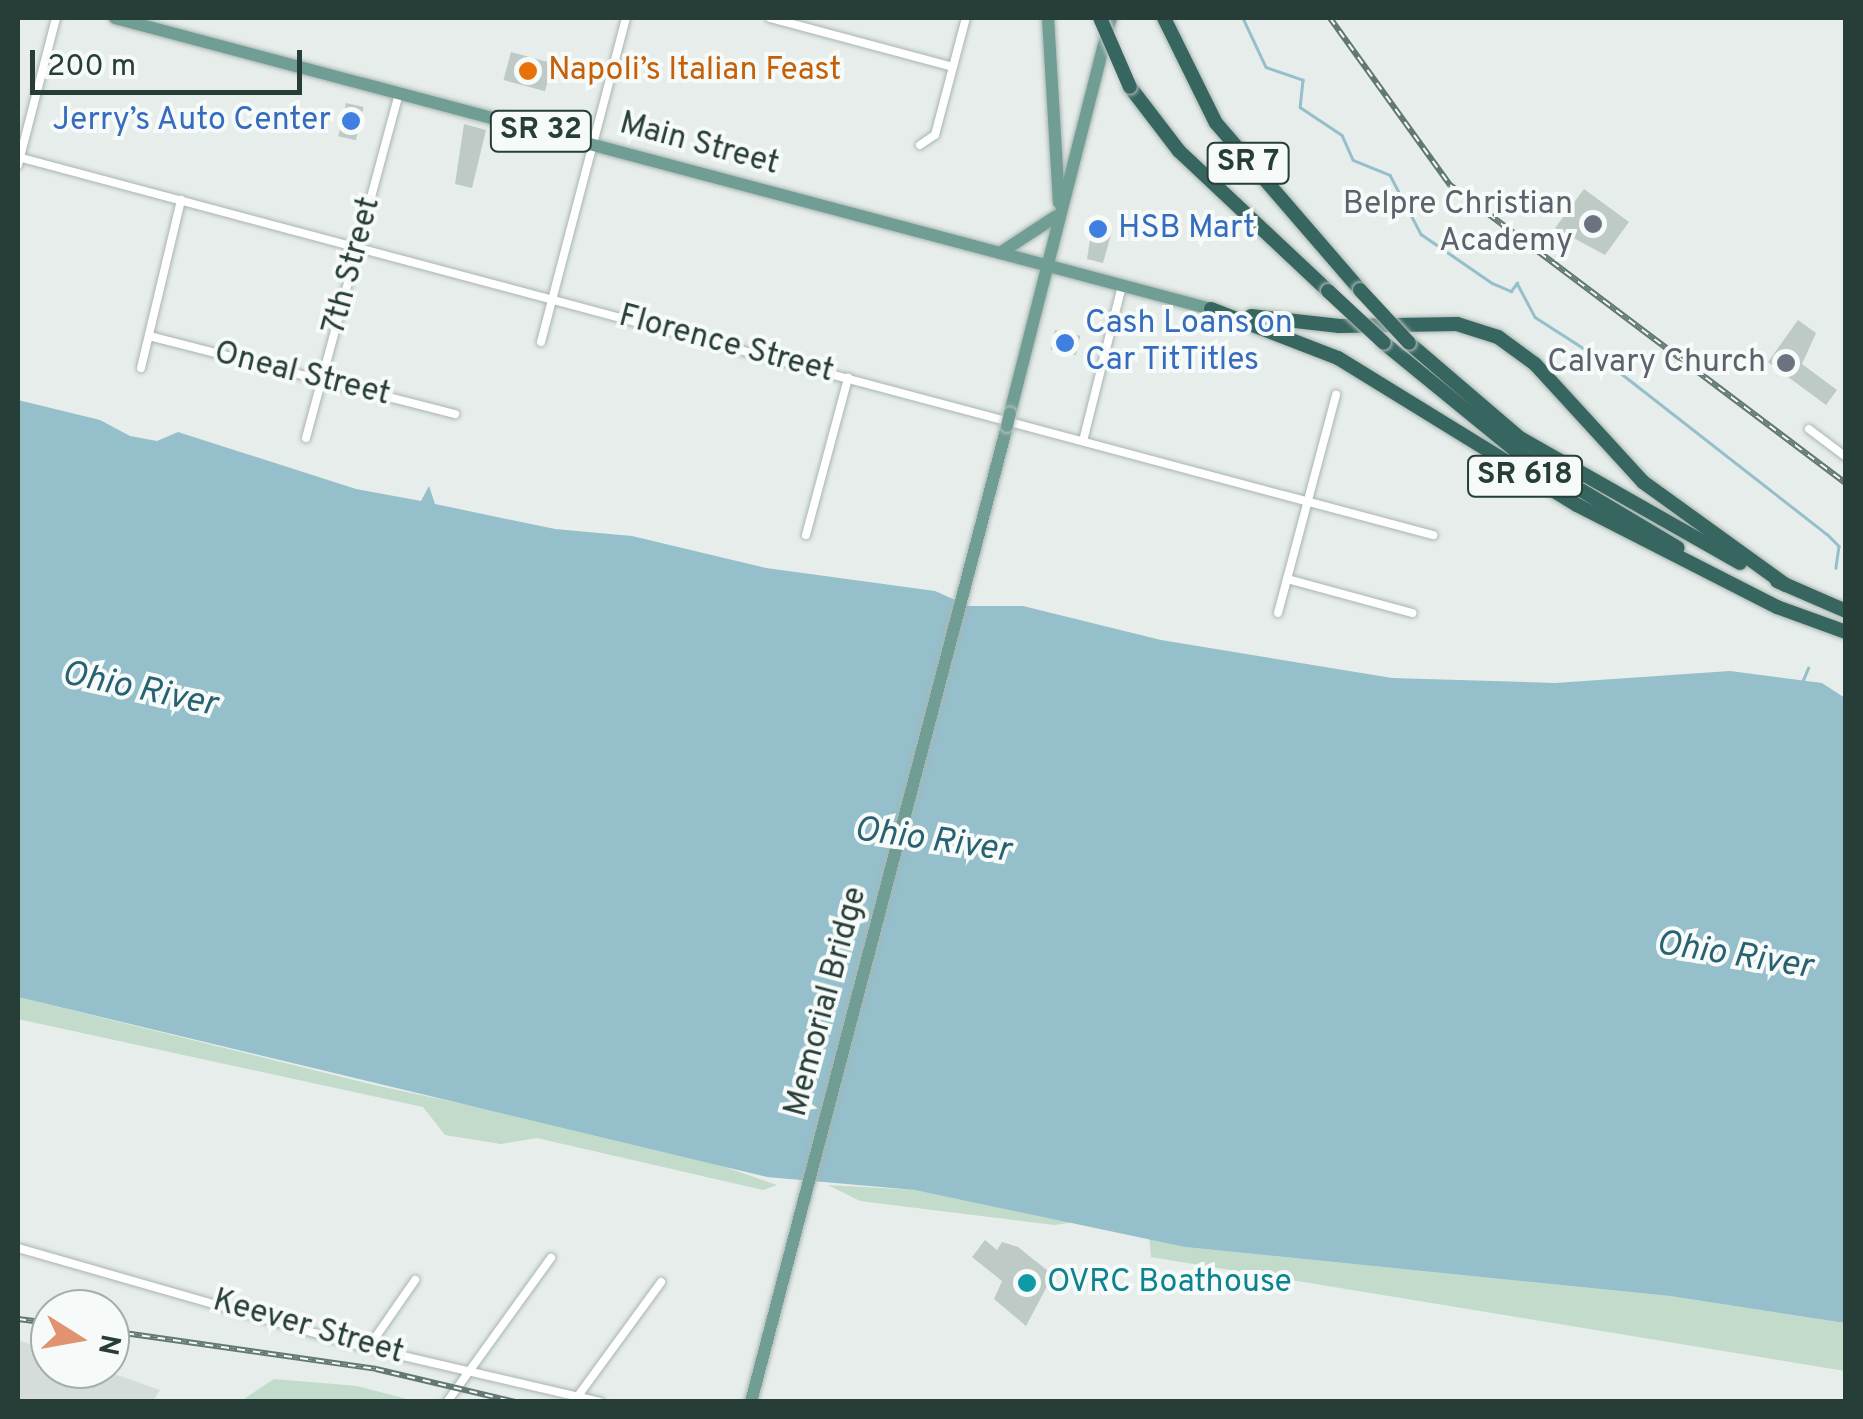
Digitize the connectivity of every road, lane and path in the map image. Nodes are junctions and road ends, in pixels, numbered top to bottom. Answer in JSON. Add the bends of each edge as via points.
{"nodes":[{"id":1,"x":56,"y":18,"type":"edge"},
{"id":2,"x":116,"y":18,"type":"edge"},
{"id":3,"x":626,"y":18,"type":"edge"},
{"id":4,"x":770,"y":18,"type":"edge"},
{"id":5,"x":966,"y":18,"type":"edge"},
{"id":6,"x":1048,"y":18,"type":"edge"},
{"id":7,"x":1100,"y":18,"type":"edge"},
{"id":8,"x":1111,"y":18,"type":"edge"},
{"id":9,"x":1164,"y":18,"type":"edge"},
{"id":10,"x":953,"y":67,"type":"junction"},
{"id":11,"x":399,"y":94,"type":"junction"},
{"id":12,"x":592,"y":144,"type":"junction"},
{"id":13,"x":920,"y":145,"type":"dead end"},
{"id":14,"x":18,"y":160,"type":"edge"},
{"id":15,"x":181,"y":200,"type":"junction"},
{"id":16,"x":1057,"y":210,"type":"junction"},
{"id":17,"x":358,"y":247,"type":"junction"},
{"id":18,"x":999,"y":254,"type":"junction"},
{"id":19,"x":1046,"y":266,"type":"junction"},
{"id":20,"x":1122,"y":286,"type":"junction"},
{"id":21,"x":552,"y":298,"type":"junction"},
{"id":22,"x":1211,"y":308,"type":"junction"},
{"id":23,"x":149,"y":336,"type":"junction"},
{"id":24,"x":541,"y":342,"type":"dead end"},
{"id":25,"x":141,"y":368,"type":"dead end"},
{"id":26,"x":848,"y":378,"type":"junction"},
{"id":27,"x":322,"y":381,"type":"junction"},
{"id":28,"x":1336,"y":396,"type":"dead end"},
{"id":29,"x":456,"y":414,"type":"dead end"},
{"id":30,"x":1808,"y":430,"type":"dead end"},
{"id":31,"x":306,"y":438,"type":"dead end"},
{"id":32,"x":1083,"y":441,"type":"junction"},
{"id":33,"x":1846,"y":457,"type":"edge"},
{"id":34,"x":1308,"y":502,"type":"junction"},
{"id":35,"x":806,"y":535,"type":"dead end"},
{"id":36,"x":1433,"y":535,"type":"dead end"},
{"id":37,"x":1287,"y":579,"type":"junction"},
{"id":38,"x":1786,"y":584,"type":"junction"},
{"id":39,"x":1846,"y":611,"type":"edge"},
{"id":40,"x":1278,"y":613,"type":"dead end"},
{"id":41,"x":1412,"y":613,"type":"dead end"},
{"id":42,"x":1846,"y":630,"type":"edge"},
{"id":43,"x":18,"y":1248,"type":"edge"},
{"id":44,"x":551,"y":1258,"type":"dead end"},
{"id":45,"x":415,"y":1280,"type":"dead end"},
{"id":46,"x":661,"y":1282,"type":"dead end"},
{"id":47,"x":368,"y":1348,"type":"junction"},
{"id":48,"x":468,"y":1370,"type":"junction"},
{"id":49,"x":578,"y":1396,"type":"junction"},
{"id":50,"x":447,"y":1402,"type":"edge"},
{"id":51,"x":600,"y":1402,"type":"edge"},
{"id":52,"x":751,"y":1402,"type":"edge"}],
"edges":[{"from":1,"to":14,"type":"street"},
{"from":2,"to":11,"type":"main road","name":"Main Street","number":"SR 32"},
{"from":3,"to":12,"type":"street"},
{"from":4,"to":10,"type":"street"},
{"from":5,"to":10,"type":"street"},
{"from":6,"to":16,"type":"main road"},
{"from":7,"to":42,"type":"highway","number":"SR 7","bridge":true,"via":[[1130,87],[1179,152],[1384,343],[1542,469],[1707,563]]},
{"from":8,"to":16,"type":"main road"},
{"from":9,"to":38,"type":"highway","number":"SR 7","bridge":true,"via":[[1216,124],[1360,290],[1450,381],[1581,477]]},
{"from":10,"to":13,"type":"street","via":[[935,135]]},
{"from":11,"to":12,"type":"main road","name":"Main Street","number":"SR 32"},
{"from":11,"to":17,"type":"street","name":"7th Street"},
{"from":12,"to":18,"type":"main road","name":"Main Street","number":"SR 32"},
{"from":12,"to":21,"type":"street"},
{"from":14,"to":15,"type":"street","name":"Florence Street"},
{"from":15,"to":17,"type":"street","name":"Florence Street"},
{"from":15,"to":23,"type":"street"},
{"from":16,"to":18,"type":"main road"},
{"from":16,"to":19,"type":"main road","name":"Memorial Bridge"},
{"from":17,"to":21,"type":"street","name":"Florence Street"},
{"from":17,"to":27,"type":"street","name":"7th Street"},
{"from":18,"to":19,"type":"main road","name":"Main Street","number":"SR 32"},
{"from":19,"to":20,"type":"main road","name":"Main Street","number":"SR 32"},
{"from":19,"to":52,"type":"main road","name":"Memorial Bridge"},
{"from":20,"to":22,"type":"main road","name":"Main Street","number":"SR 32"},
{"from":20,"to":32,"type":"street"},
{"from":21,"to":24,"type":"street"},
{"from":21,"to":26,"type":"street","name":"Florence Street"},
{"from":22,"to":38,"type":"highway","number":"SR 618","via":[[1322,325],[1457,324],[1498,337],[1545,374],[1654,491]]},
{"from":22,"to":42,"type":"highway","number":"SR 618","via":[[1338,358],[1577,506],[1777,607]]},
{"from":23,"to":25,"type":"street"},
{"from":23,"to":27,"type":"street","name":"Oneal Street"},
{"from":26,"to":32,"type":"street","name":"Florence Street"},
{"from":26,"to":35,"type":"street"},
{"from":27,"to":29,"type":"street","name":"Oneal Street"},
{"from":27,"to":31,"type":"street","name":"7th Street"},
{"from":28,"to":34,"type":"street"},
{"from":30,"to":33,"type":"street"},
{"from":32,"to":34,"type":"street","name":"Florence Street"},
{"from":34,"to":36,"type":"street","name":"Florence Street"},
{"from":34,"to":37,"type":"street"},
{"from":37,"to":40,"type":"street"},
{"from":37,"to":41,"type":"street"},
{"from":38,"to":39,"type":"highway","number":"SR 7"},
{"from":43,"to":47,"type":"street","name":"Keever Street"},
{"from":44,"to":48,"type":"street"},
{"from":45,"to":47,"type":"street"},
{"from":46,"to":49,"type":"street"},
{"from":47,"to":48,"type":"street","name":"Keever Street"},
{"from":48,"to":49,"type":"street","name":"Keever Street"},
{"from":48,"to":50,"type":"street"},
{"from":49,"to":51,"type":"street","name":"Keever Street"}]}
